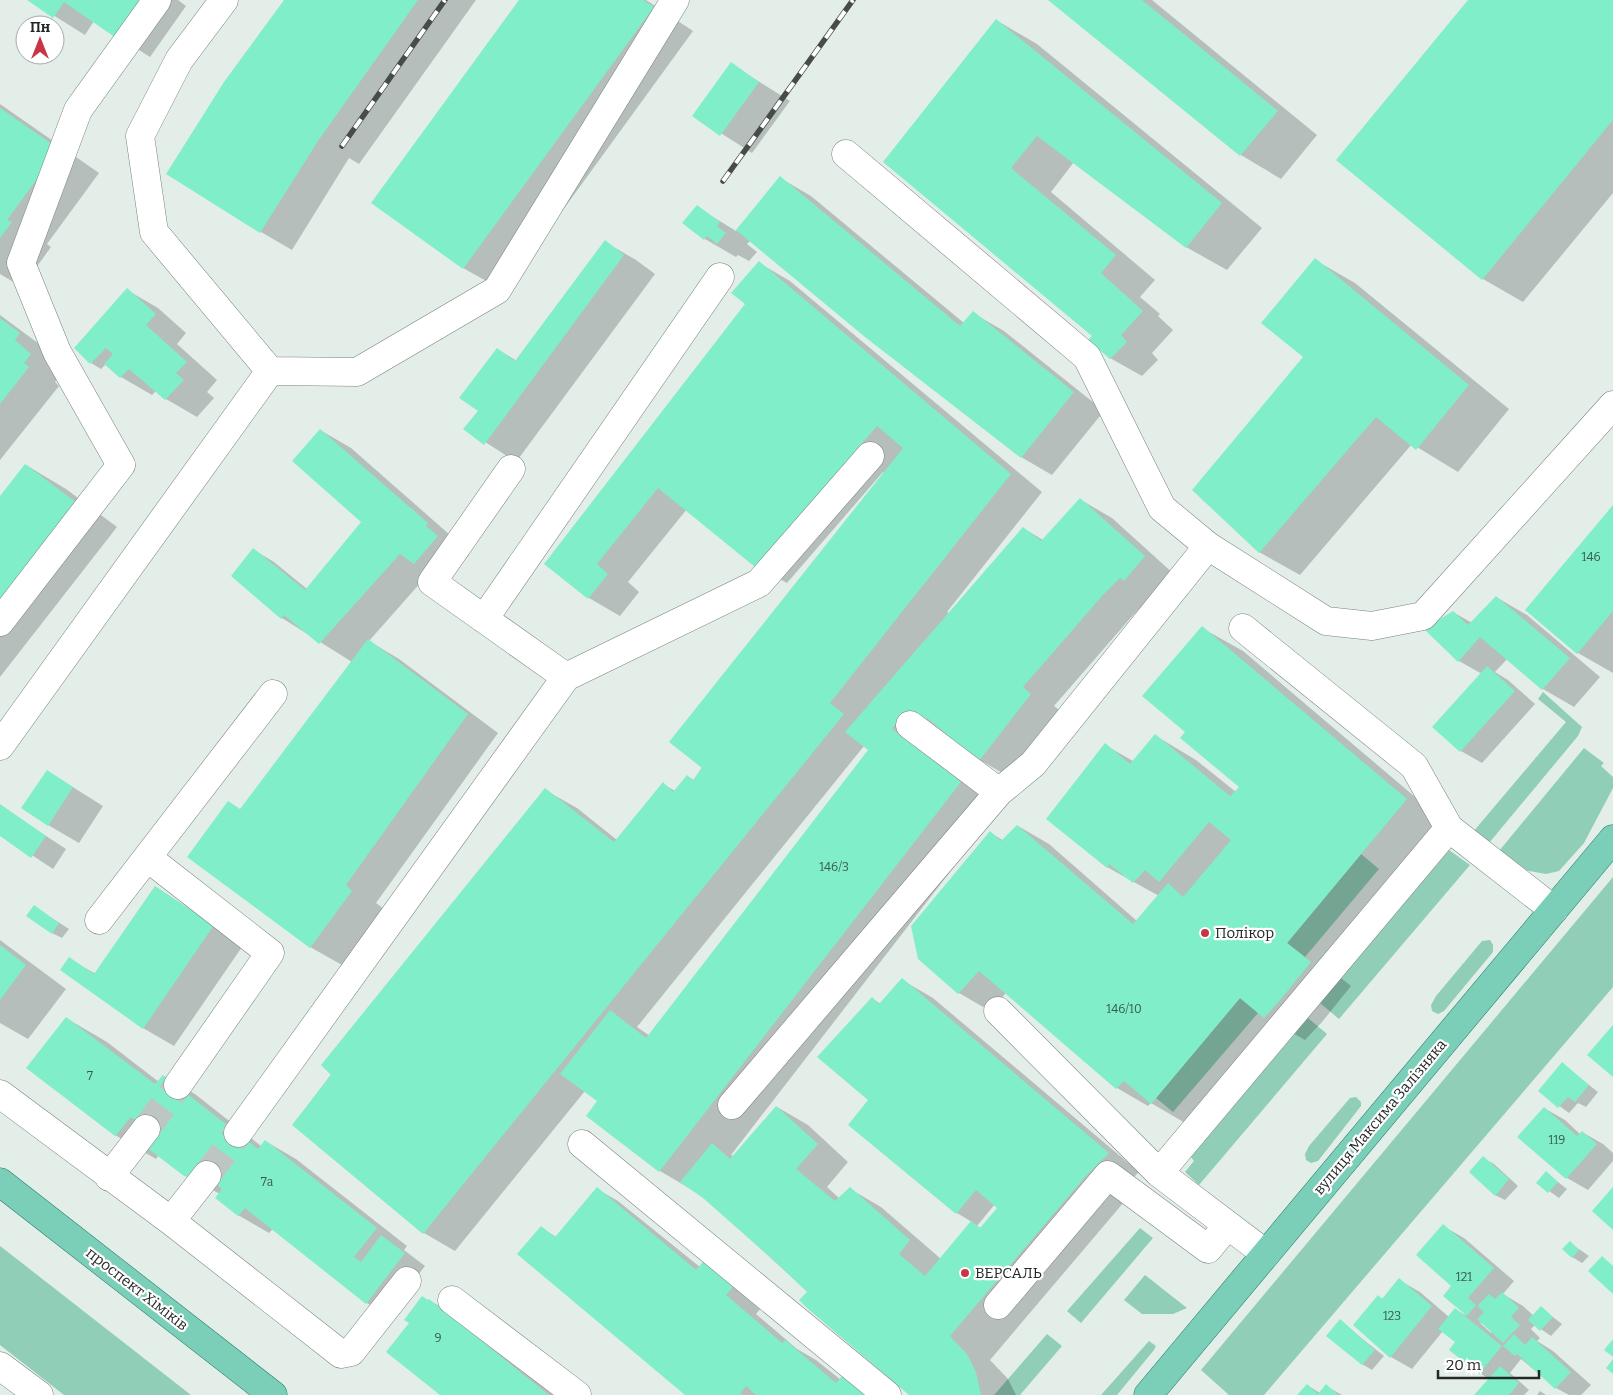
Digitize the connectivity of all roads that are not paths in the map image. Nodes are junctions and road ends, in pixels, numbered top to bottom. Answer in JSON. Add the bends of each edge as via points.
{"nodes":[{"id":1,"x":157,"y":0,"type":"edge"},
{"id":2,"x":224,"y":0,"type":"edge"},
{"id":3,"x":675,"y":0,"type":"edge"},
{"id":4,"x":846,"y":154,"type":"dead end"},
{"id":5,"x":720,"y":277,"type":"dead end"},
{"id":6,"x":270,"y":371,"type":"junction"},
{"id":7,"x":1613,"y":405,"type":"edge"},
{"id":8,"x":870,"y":456,"type":"dead end"},
{"id":9,"x":511,"y":469,"type":"dead end"},
{"id":10,"x":1208,"y":546,"type":"junction"},
{"id":11,"x":484,"y":619,"type":"junction"},
{"id":12,"x":0,"y":622,"type":"edge"},
{"id":13,"x":1243,"y":628,"type":"dead end"},
{"id":14,"x":566,"y":677,"type":"junction"},
{"id":15,"x":273,"y":694,"type":"dead end"},
{"id":16,"x":910,"y":726,"type":"dead end"},
{"id":17,"x":0,"y":746,"type":"edge"},
{"id":18,"x":999,"y":792,"type":"junction"},
{"id":19,"x":1448,"y":828,"type":"junction"},
{"id":20,"x":1613,"y":839,"type":"edge"},
{"id":21,"x":148,"y":858,"type":"junction"},
{"id":22,"x":1554,"y":910,"type":"junction"},
{"id":23,"x":99,"y":920,"type":"dead end"},
{"id":24,"x":998,"y":1011,"type":"dead end"},
{"id":25,"x":178,"y":1085,"type":"tunnel mouth"},
{"id":26,"x":0,"y":1094,"type":"edge"},
{"id":27,"x":732,"y":1105,"type":"dead end"},
{"id":28,"x":146,"y":1129,"type":"tunnel mouth"},
{"id":29,"x":238,"y":1133,"type":"tunnel mouth"},
{"id":30,"x":582,"y":1144,"type":"dead end"},
{"id":31,"x":1159,"y":1173,"type":"junction"},
{"id":32,"x":207,"y":1176,"type":"tunnel mouth"},
{"id":33,"x":109,"y":1177,"type":"junction"},
{"id":34,"x":0,"y":1182,"type":"edge"},
{"id":35,"x":171,"y":1221,"type":"junction"},
{"id":36,"x":1227,"y":1226,"type":"junction"},
{"id":37,"x":1266,"y":1254,"type":"junction"},
{"id":38,"x":407,"y":1281,"type":"dead end"},
{"id":39,"x":452,"y":1300,"type":"dead end"},
{"id":40,"x":998,"y":1305,"type":"dead end"},
{"id":41,"x":0,"y":1366,"type":"edge"},
{"id":42,"x":39,"y":1395,"type":"edge"},
{"id":43,"x":273,"y":1395,"type":"edge"},
{"id":44,"x":577,"y":1395,"type":"edge"},
{"id":45,"x":887,"y":1395,"type":"edge"},
{"id":46,"x":1148,"y":1395,"type":"edge"}],
"edges":[{"from":1,"to":12,"type":"street","via":[[78,110],[21,263],[56,352],[121,465]]},
{"from":2,"to":6,"type":"street","via":[[179,60],[140,136],[154,232]]},
{"from":3,"to":6,"type":"street","via":[[496,290],[357,372]]},
{"from":4,"to":10,"type":"street","via":[[1087,357],[1162,508]]},
{"from":5,"to":11,"type":"street"},
{"from":6,"to":17,"type":"street"},
{"from":7,"to":10,"type":"street","via":[[1423,616],[1372,626],[1326,621]]},
{"from":8,"to":14,"type":"street","via":[[759,583]]},
{"from":9,"to":11,"type":"street","via":[[432,582]]},
{"from":10,"to":18,"type":"street","via":[[1033,764]]},
{"from":11,"to":14,"type":"street"},
{"from":13,"to":19,"type":"street","via":[[1414,766]]},
{"from":14,"to":29,"type":"street"},
{"from":15,"to":21,"type":"street"},
{"from":16,"to":18,"type":"street"},
{"from":18,"to":27,"type":"street"},
{"from":19,"to":22,"type":"street"},
{"from":19,"to":31,"type":"street"},
{"from":20,"to":22,"type":"main road","name":"вулиця Максима Залізняка"},
{"from":21,"to":23,"type":"street"},
{"from":21,"to":25,"type":"street","via":[[270,953]]},
{"from":22,"to":37,"type":"main road","name":"вулиця Максима Залізняка"},
{"from":24,"to":31,"type":"street"},
{"from":26,"to":33,"type":"street"},
{"from":28,"to":33,"type":"street"},
{"from":30,"to":45,"type":"street"},
{"from":31,"to":36,"type":"street"},
{"from":32,"to":35,"type":"street"},
{"from":33,"to":35,"type":"street"},
{"from":34,"to":43,"type":"main road","name":"проспект Хіміків"},
{"from":35,"to":38,"type":"street","via":[[341,1354],[351,1352]]},
{"from":36,"to":37,"type":"street"},
{"from":36,"to":40,"type":"street","via":[[1208,1249],[1108,1176]]},
{"from":37,"to":46,"type":"main road","name":"вулиця Максима Залізняка"},
{"from":39,"to":44,"type":"street"},
{"from":41,"to":42,"type":"street"}]}
